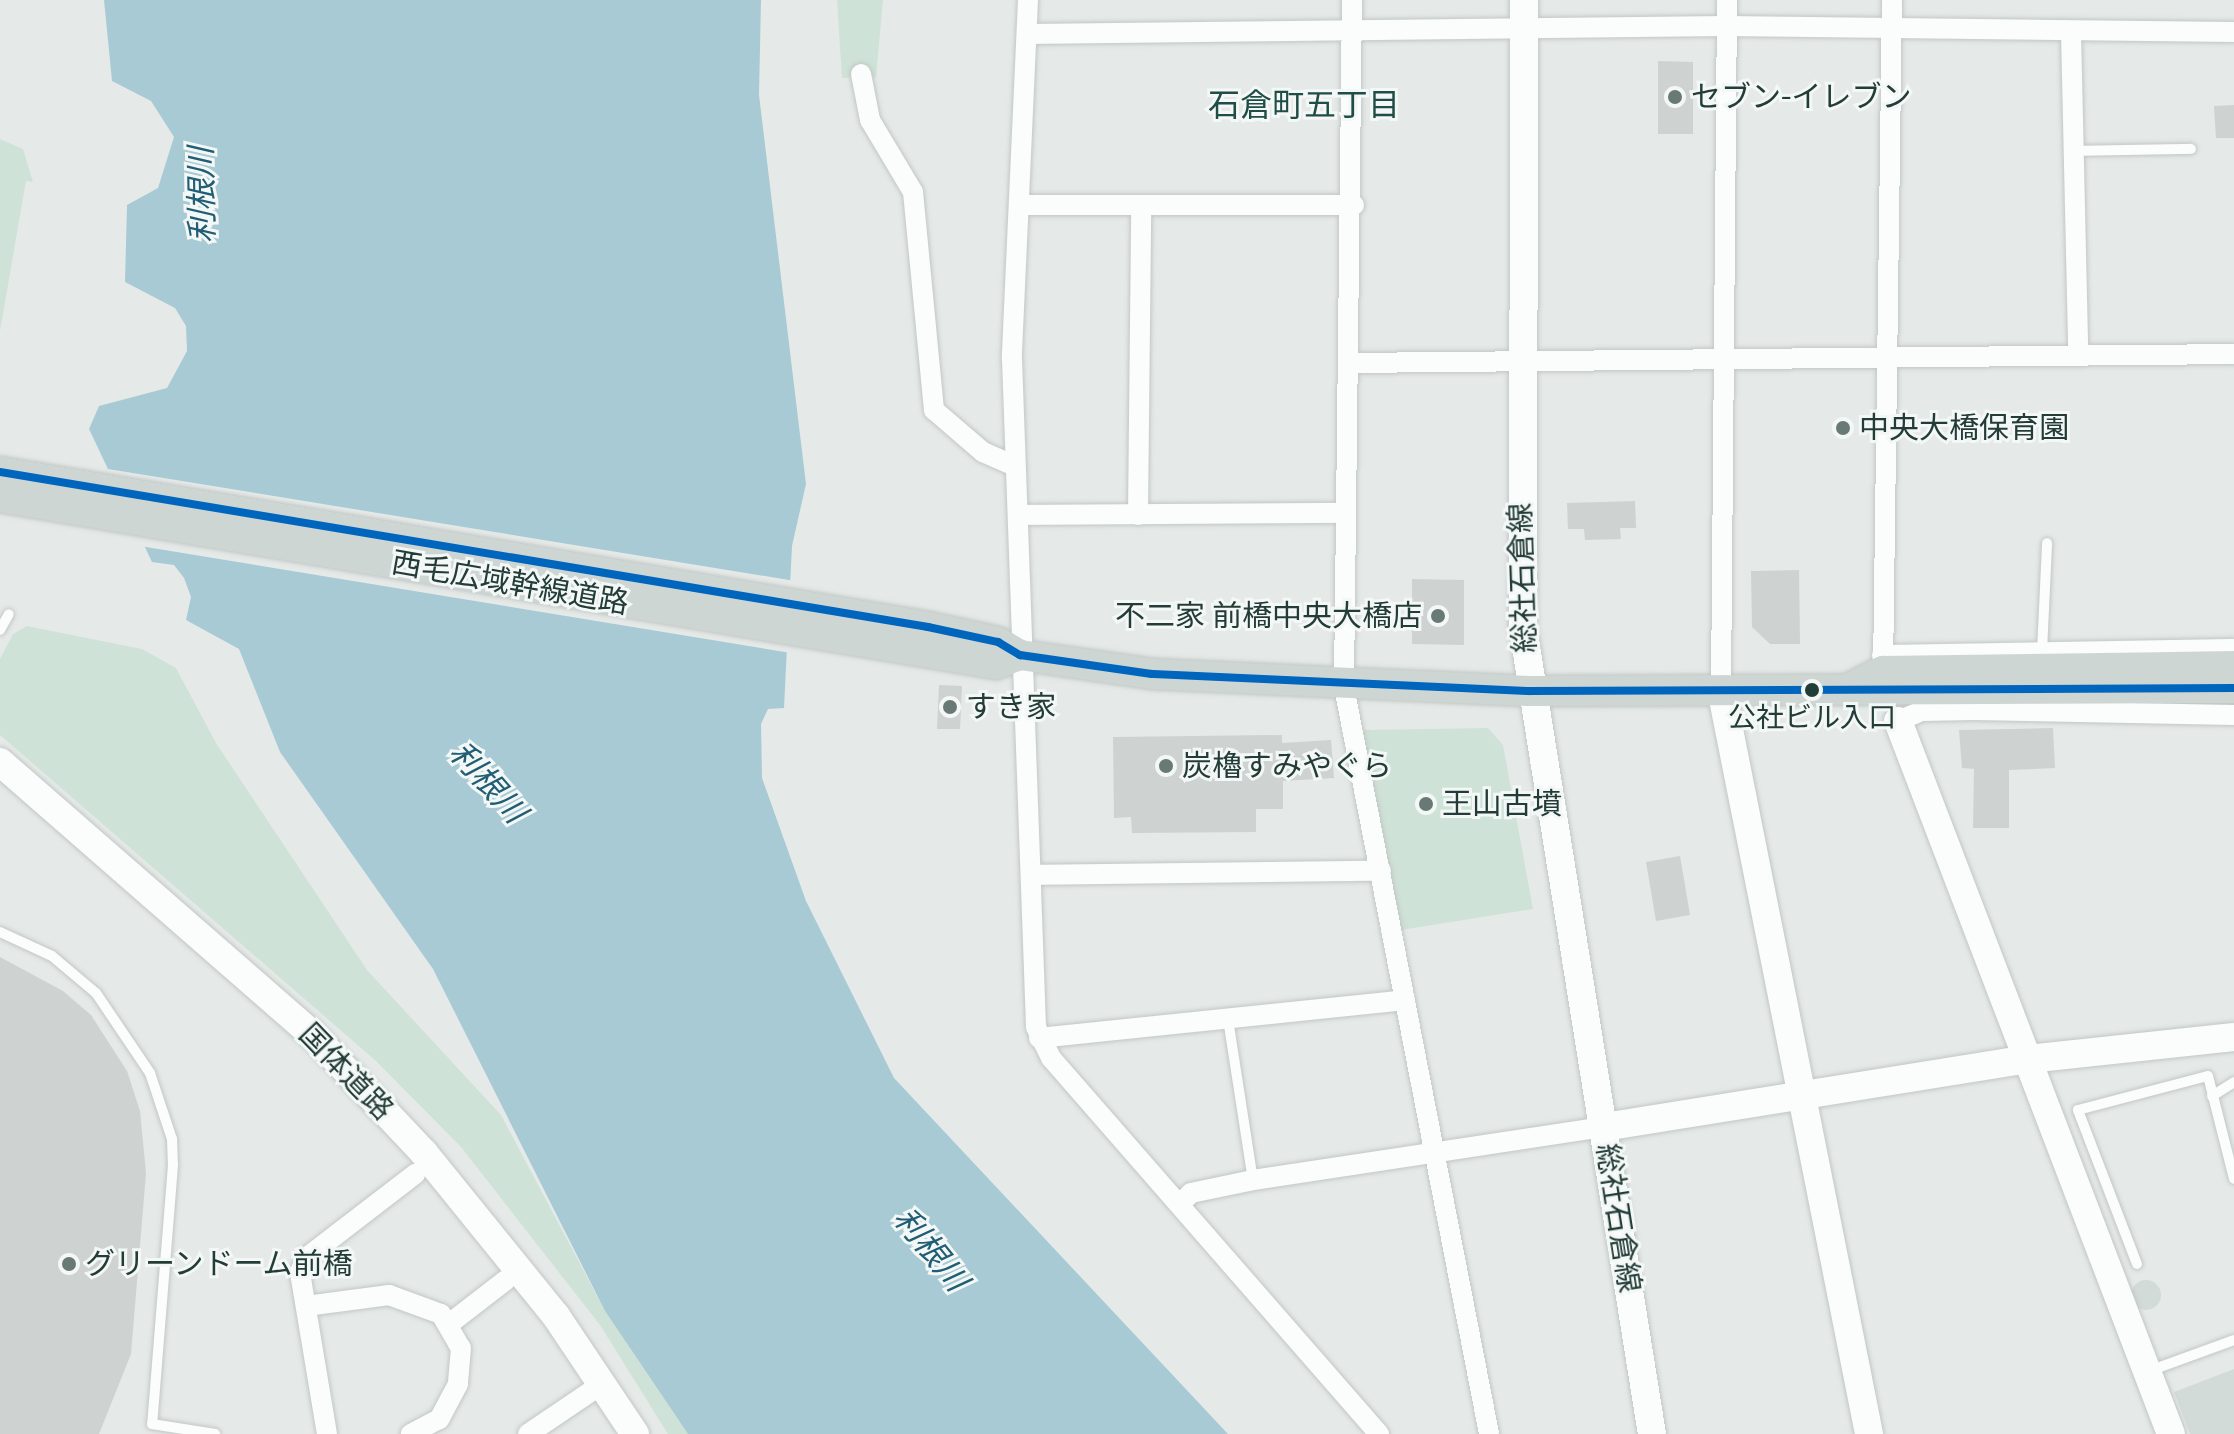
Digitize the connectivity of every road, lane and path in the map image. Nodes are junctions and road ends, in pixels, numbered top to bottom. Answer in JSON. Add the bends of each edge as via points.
{"nodes":[{"id":1,"x":1028,"y":0,"type":"edge"},
{"id":2,"x":1352,"y":0,"type":"edge"},
{"id":3,"x":1727,"y":0,"type":"edge"},
{"id":4,"x":1892,"y":0,"type":"edge"},
{"id":5,"x":1524,"y":14,"type":"edge"},
{"id":6,"x":1726,"y":26,"type":"junction"},
{"id":7,"x":1891,"y":26,"type":"junction"},
{"id":8,"x":1351,"y":28,"type":"junction"},
{"id":9,"x":2071,"y":32,"type":"junction"},
{"id":10,"x":2234,"y":32,"type":"edge"},
{"id":11,"x":1027,"y":34,"type":"junction"},
{"id":12,"x":861,"y":74,"type":"dead end"},
{"id":13,"x":2191,"y":149,"type":"dead end"},
{"id":14,"x":2074,"y":151,"type":"junction"},
{"id":15,"x":1019,"y":205,"type":"junction"},
{"id":16,"x":1354,"y":205,"type":"junction"},
{"id":17,"x":1141,"y":206,"type":"junction"},
{"id":18,"x":2078,"y":352,"type":"junction"},
{"id":19,"x":2234,"y":354,"type":"edge"},
{"id":20,"x":1887,"y":355,"type":"junction"},
{"id":21,"x":1722,"y":358,"type":"junction"},
{"id":22,"x":1521,"y":361,"type":"junction"},
{"id":23,"x":1348,"y":363,"type":"junction"},
{"id":24,"x":1015,"y":466,"type":"junction"},
{"id":25,"x":0,"y":472,"type":"edge"},
{"id":26,"x":0,"y":497,"type":"edge"},
{"id":27,"x":1345,"y":513,"type":"junction"},
{"id":28,"x":1021,"y":515,"type":"junction"},
{"id":29,"x":1138,"y":515,"type":"junction"},
{"id":30,"x":2047,"y":543,"type":"dead end"},
{"id":31,"x":9,"y":614,"type":"dead end"},
{"id":32,"x":0,"y":630,"type":"edge"},
{"id":33,"x":926,"y":640,"type":"junction"},
{"id":34,"x":2234,"y":649,"type":"edge"},
{"id":35,"x":2042,"y":651,"type":"junction"},
{"id":36,"x":1022,"y":656,"type":"junction"},
{"id":37,"x":1883,"y":663,"type":"junction"},
{"id":38,"x":2234,"y":666,"type":"edge"},
{"id":39,"x":2182,"y":678,"type":"junction"},
{"id":40,"x":1344,"y":687,"type":"junction"},
{"id":41,"x":2234,"y":688,"type":"edge"},
{"id":42,"x":1721,"y":689,"type":"junction"},
{"id":43,"x":1846,"y":690,"type":"junction"},
{"id":44,"x":1529,"y":691,"type":"junction"},
{"id":45,"x":2234,"y":715,"type":"edge"},
{"id":46,"x":1898,"y":721,"type":"joint"},
{"id":47,"x":0,"y":762,"type":"edge"},
{"id":48,"x":1381,"y":871,"type":"junction"},
{"id":49,"x":1032,"y":875,"type":"junction"},
{"id":50,"x":0,"y":932,"type":"edge"},
{"id":51,"x":1405,"y":1000,"type":"junction"},
{"id":52,"x":1228,"y":1019,"type":"junction"},
{"id":53,"x":2234,"y":1037,"type":"edge"},
{"id":54,"x":1039,"y":1038,"type":"junction"},
{"id":55,"x":2028,"y":1059,"type":"junction"},
{"id":56,"x":2234,"y":1082,"type":"edge"},
{"id":57,"x":2212,"y":1096,"type":"junction"},
{"id":58,"x":1801,"y":1098,"type":"junction"},
{"id":59,"x":1604,"y":1127,"type":"junction"},
{"id":60,"x":1435,"y":1153,"type":"junction"},
{"id":61,"x":415,"y":1174,"type":"dead end"},
{"id":62,"x":2234,"y":1179,"type":"edge"},
{"id":63,"x":1253,"y":1180,"type":"junction"},
{"id":64,"x":2107,"y":1185,"type":"junction"},
{"id":65,"x":2079,"y":1196,"type":"junction"},
{"id":66,"x":1181,"y":1203,"type":"junction"},
{"id":67,"x":2137,"y":1264,"type":"dead end"},
{"id":68,"x":506,"y":1280,"type":"dead end"},
{"id":69,"x":306,"y":1306,"type":"junction"},
{"id":70,"x":449,"y":1324,"type":"junction"},
{"id":71,"x":2234,"y":1340,"type":"edge"},
{"id":72,"x":2147,"y":1372,"type":"junction"},
{"id":73,"x":590,"y":1392,"type":"dead end"},
{"id":74,"x":439,"y":1428,"type":"edge"},
{"id":75,"x":215,"y":1434,"type":"edge"},
{"id":76,"x":327,"y":1434,"type":"edge"},
{"id":77,"x":411,"y":1434,"type":"edge"},
{"id":78,"x":528,"y":1434,"type":"edge"},
{"id":79,"x":635,"y":1434,"type":"edge"},
{"id":80,"x":1379,"y":1434,"type":"edge"},
{"id":81,"x":1489,"y":1434,"type":"edge"},
{"id":82,"x":1652,"y":1434,"type":"edge"},
{"id":83,"x":1869,"y":1434,"type":"edge"},
{"id":84,"x":2171,"y":1434,"type":"edge"}],
"edges":[{"from":1,"to":11,"type":"street"},
{"from":2,"to":8,"type":"street"},
{"from":3,"to":6,"type":"street"},
{"from":4,"to":7,"type":"street"},
{"from":5,"to":6,"type":"street"},
{"from":5,"to":8,"type":"street"},
{"from":5,"to":22,"type":"street","name":"総社石倉線"},
{"from":6,"to":7,"type":"street"},
{"from":6,"to":21,"type":"street"},
{"from":7,"to":9,"type":"street"},
{"from":7,"to":20,"type":"street"},
{"from":8,"to":11,"type":"street"},
{"from":8,"to":16,"type":"street"},
{"from":9,"to":10,"type":"street"},
{"from":9,"to":14,"type":"street"},
{"from":11,"to":15,"type":"street"},
{"from":12,"to":24,"type":"street","via":[[874,130],[913,192],[934,410],[983,452]]},
{"from":13,"to":14,"type":"lane"},
{"from":14,"to":18,"type":"street"},
{"from":15,"to":17,"type":"street"},
{"from":15,"to":24,"type":"street"},
{"from":16,"to":17,"type":"street"},
{"from":16,"to":23,"type":"street"},
{"from":17,"to":29,"type":"street"},
{"from":18,"to":19,"type":"street"},
{"from":18,"to":20,"type":"street"},
{"from":20,"to":21,"type":"street"},
{"from":20,"to":37,"type":"street"},
{"from":21,"to":22,"type":"street"},
{"from":21,"to":42,"type":"street"},
{"from":22,"to":23,"type":"street"},
{"from":22,"to":44,"type":"street","name":"総社石倉線","via":[[1520,574]]},
{"from":23,"to":27,"type":"street"},
{"from":24,"to":28,"type":"street"},
{"from":25,"to":33,"type":"main road","name":"西毛広域幹線道路"},
{"from":26,"to":33,"type":"main road","name":"西毛広域幹線道路"},
{"from":27,"to":29,"type":"street"},
{"from":27,"to":40,"type":"street"},
{"from":28,"to":29,"type":"street"},
{"from":28,"to":36,"type":"street"},
{"from":30,"to":35,"type":"lane"},
{"from":31,"to":32,"type":"lane"},
{"from":33,"to":36,"type":"main road","name":"西毛広域幹線道路","via":[[998,642]]},
{"from":34,"to":35,"type":"street"},
{"from":35,"to":37,"type":"street"},
{"from":36,"to":40,"type":"main road","name":"西毛広域幹線道路"},
{"from":36,"to":49,"type":"street"},
{"from":37,"to":39,"type":"main road","name":"西毛広域幹線道路"},
{"from":37,"to":43,"type":"main road","name":"西毛広域幹線道路"},
{"from":38,"to":39,"type":"main road","name":"西毛広域幹線道路"},
{"from":39,"to":41,"type":"main road","name":"西毛広域幹線道路"},
{"from":39,"to":43,"type":"main road","name":"西毛広域幹線道路"},
{"from":40,"to":44,"type":"main road","name":"西毛広域幹線道路"},
{"from":40,"to":48,"type":"street"},
{"from":42,"to":43,"type":"main road","name":"西毛広域幹線道路"},
{"from":42,"to":44,"type":"main road","name":"西毛広域幹線道路"},
{"from":42,"to":58,"type":"street"},
{"from":44,"to":59,"type":"street","name":"総社石倉線"},
{"from":45,"to":46,"type":"street","via":[[1975,710],[1922,711]]},
{"from":46,"to":55,"type":"street"},
{"from":47,"to":79,"type":"street","name":"国体道路","via":[[310,1032],[424,1153],[556,1316]]},
{"from":48,"to":49,"type":"street"},
{"from":48,"to":51,"type":"street"},
{"from":49,"to":54,"type":"street"},
{"from":50,"to":75,"type":"lane","via":[[52,956],[96,993],[150,1073],[172,1139],[173,1165],[152,1424]]},
{"from":51,"to":52,"type":"street"},
{"from":51,"to":60,"type":"street"},
{"from":52,"to":54,"type":"street"},
{"from":52,"to":63,"type":"lane"},
{"from":53,"to":55,"type":"street"},
{"from":54,"to":66,"type":"street"},
{"from":55,"to":58,"type":"street"},
{"from":55,"to":65,"type":"street"},
{"from":56,"to":57,"type":"lane"},
{"from":57,"to":62,"type":"lane"},
{"from":57,"to":64,"type":"lane","via":[[2208,1076],[2198,1074],[2078,1110]]},
{"from":58,"to":59,"type":"street"},
{"from":58,"to":83,"type":"street"},
{"from":59,"to":60,"type":"street"},
{"from":59,"to":82,"type":"street","name":"総社石倉線"},
{"from":60,"to":63,"type":"street"},
{"from":60,"to":81,"type":"street"},
{"from":61,"to":69,"type":"street","via":[[306,1258],[300,1272]]},
{"from":63,"to":66,"type":"street","via":[[1191,1193]]},
{"from":64,"to":65,"type":"lane"},
{"from":64,"to":67,"type":"lane"},
{"from":65,"to":72,"type":"street"},
{"from":66,"to":80,"type":"street"},
{"from":68,"to":70,"type":"street"},
{"from":69,"to":70,"type":"street","via":[[389,1295],[429,1306]]},
{"from":69,"to":76,"type":"street"},
{"from":70,"to":74,"type":"street","via":[[461,1365]]},
{"from":71,"to":72,"type":"lane"},
{"from":72,"to":84,"type":"street"},
{"from":73,"to":78,"type":"street"},
{"from":74,"to":77,"type":"street"}]}
